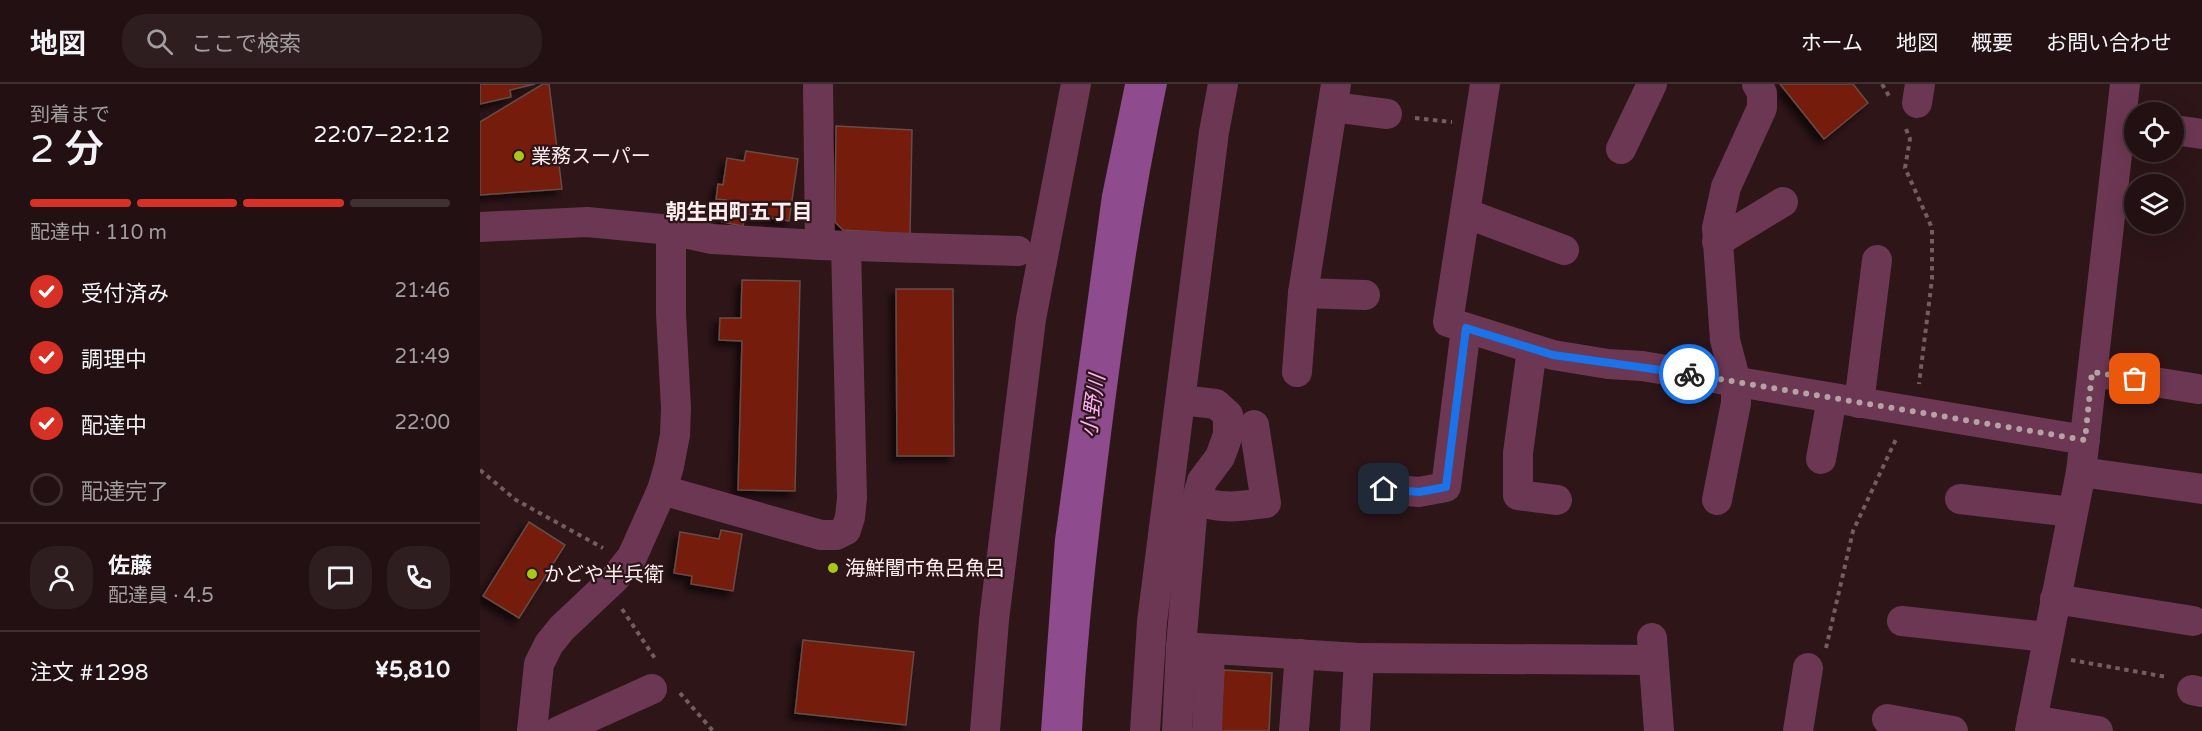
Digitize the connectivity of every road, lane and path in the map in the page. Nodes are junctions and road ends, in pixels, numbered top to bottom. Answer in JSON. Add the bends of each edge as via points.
{"nodes":[{"id":1,"x":818,"y":84,"type":"edge"},
{"id":2,"x":1076,"y":84,"type":"edge"},
{"id":3,"x":1223,"y":84,"type":"edge"},
{"id":4,"x":1485,"y":84,"type":"edge"},
{"id":5,"x":1652,"y":84,"type":"edge"},
{"id":6,"x":1757,"y":84,"type":"edge"},
{"id":7,"x":2125,"y":84,"type":"edge"},
{"id":8,"x":1335,"y":96,"type":"edge"},
{"id":9,"x":2126,"y":102,"type":"edge"},
{"id":10,"x":1387,"y":114,"type":"joint"},
{"id":11,"x":1478,"y":126,"type":"junction"},
{"id":12,"x":2184,"y":131,"type":"edge"},
{"id":13,"x":2202,"y":134,"type":"edge"},
{"id":14,"x":1621,"y":149,"type":"dead end"},
{"id":15,"x":2124,"y":152,"type":"edge"},
{"id":16,"x":1783,"y":202,"type":"dead end"},
{"id":17,"x":1465,"y":213,"type":"junction"},
{"id":18,"x":480,"y":227,"type":"edge"},
{"id":19,"x":671,"y":230,"type":"junction"},
{"id":20,"x":1717,"y":242,"type":"junction"},
{"id":21,"x":833,"y":246,"type":"junction"},
{"id":22,"x":1564,"y":250,"type":"dead end"},
{"id":23,"x":1018,"y":251,"type":"dead end"},
{"id":24,"x":1876,"y":260,"type":"dead end"},
{"id":25,"x":1303,"y":293,"type":"junction"},
{"id":26,"x":1365,"y":295,"type":"dead end"},
{"id":27,"x":1466,"y":328,"type":"junction"},
{"id":28,"x":1532,"y":349,"type":"junction"},
{"id":29,"x":1297,"y":372,"type":"dead end"},
{"id":30,"x":2092,"y":372,"type":"junction"},
{"id":31,"x":1736,"y":382,"type":"junction"},
{"id":32,"x":2198,"y":389,"type":"dead end"},
{"id":33,"x":1181,"y":400,"type":"junction"},
{"id":34,"x":1845,"y":400,"type":"junction"},
{"id":35,"x":1254,"y":425,"type":"dead end"},
{"id":36,"x":2085,"y":440,"type":"junction"},
{"id":37,"x":1821,"y":459,"type":"dead end"},
{"id":38,"x":480,"y":470,"type":"edge"},
{"id":39,"x":2081,"y":472,"type":"junction"},
{"id":40,"x":1384,"y":489,"type":"dead end"},
{"id":41,"x":2202,"y":489,"type":"edge"},
{"id":42,"x":662,"y":490,"type":"junction"},
{"id":43,"x":1960,"y":499,"type":"dead end"},
{"id":44,"x":1197,"y":500,"type":"junction"},
{"id":45,"x":1557,"y":500,"type":"dead end"},
{"id":46,"x":1717,"y":500,"type":"dead end"},
{"id":47,"x":2072,"y":512,"type":"junction"},
{"id":48,"x":628,"y":561,"type":"junction"},
{"id":49,"x":2055,"y":599,"type":"junction"},
{"id":50,"x":1902,"y":621,"type":"dead end"},
{"id":51,"x":2193,"y":621,"type":"dead end"},
{"id":52,"x":2046,"y":646,"type":"junction"},
{"id":53,"x":1181,"y":647,"type":"junction"},
{"id":54,"x":1210,"y":649,"type":"junction"},
{"id":55,"x":1300,"y":654,"type":"junction"},
{"id":56,"x":1359,"y":658,"type":"junction"},
{"id":57,"x":1797,"y":681,"type":"dead end"},
{"id":58,"x":652,"y":689,"type":"dead end"},
{"id":59,"x":2197,"y":691,"type":"edge"},
{"id":60,"x":1887,"y":719,"type":"dead end"},
{"id":61,"x":2031,"y":726,"type":"edge"},
{"id":62,"x":532,"y":731,"type":"edge"},
{"id":63,"x":559,"y":731,"type":"edge"},
{"id":64,"x":985,"y":731,"type":"edge"},
{"id":65,"x":1145,"y":731,"type":"edge"},
{"id":66,"x":1178,"y":731,"type":"edge"},
{"id":67,"x":1207,"y":731,"type":"edge"},
{"id":68,"x":1294,"y":731,"type":"edge"},
{"id":69,"x":1355,"y":731,"type":"edge"},
{"id":70,"x":1659,"y":731,"type":"edge"},
{"id":71,"x":1798,"y":731,"type":"edge"},
{"id":72,"x":1953,"y":731,"type":"edge"},
{"id":73,"x":2098,"y":731,"type":"edge"}],
"edges":[{"from":1,"to":21,"type":"street","via":[[817,125]]},
{"from":2,"to":64,"type":"street","via":[[1031,319],[994,620]]},
{"from":3,"to":33,"type":"street"},
{"from":4,"to":11,"type":"street"},
{"from":5,"to":14,"type":"street"},
{"from":6,"to":20,"type":"street","via":[[1762,93],[1762,108],[1726,188]]},
{"from":7,"to":9,"type":"street"},
{"from":8,"to":10,"type":"street"},
{"from":8,"to":25,"type":"street"},
{"from":10,"to":11,"type":"path"},
{"from":11,"to":17,"type":"street"},
{"from":12,"to":13,"type":"street"},
{"from":15,"to":30,"type":"street"},
{"from":16,"to":20,"type":"street"},
{"from":17,"to":22,"type":"street"},
{"from":17,"to":27,"type":"street","via":[[1448,322]]},
{"from":18,"to":19,"type":"street","via":[[587,222]]},
{"from":19,"to":21,"type":"street","via":[[712,239]]},
{"from":19,"to":42,"type":"street","via":[[676,417]]},
{"from":20,"to":31,"type":"street","via":[[1725,340]]},
{"from":21,"to":23,"type":"street"},
{"from":21,"to":42,"type":"street","via":[[852,498],[846,530],[821,535]]},
{"from":24,"to":34,"type":"street"},
{"from":25,"to":26,"type":"street"},
{"from":25,"to":29,"type":"street"},
{"from":27,"to":28,"type":"street"},
{"from":27,"to":40,"type":"street","via":[[1446,487],[1419,492]]},
{"from":28,"to":31,"type":"street"},
{"from":28,"to":45,"type":"street","via":[[1518,453],[1518,495]]},
{"from":30,"to":32,"type":"street"},
{"from":30,"to":36,"type":"street"},
{"from":31,"to":34,"type":"street"},
{"from":31,"to":46,"type":"street","via":[[1736,403]]},
{"from":33,"to":44,"type":"street","via":[[1216,404],[1228,414],[1228,435],[1220,457],[1202,481]]},
{"from":33,"to":65,"type":"street","via":[[1152,622]]},
{"from":34,"to":36,"type":"street"},
{"from":34,"to":37,"type":"street"},
{"from":35,"to":44,"type":"street","via":[[1266,503],[1224,508]]},
{"from":36,"to":39,"type":"street"},
{"from":38,"to":48,"type":"path","via":[[516,500]]},
{"from":39,"to":41,"type":"street"},
{"from":39,"to":47,"type":"street"},
{"from":42,"to":48,"type":"street"},
{"from":43,"to":47,"type":"street"},
{"from":44,"to":53,"type":"street","via":[[1192,516]]},
{"from":47,"to":49,"type":"street"},
{"from":48,"to":62,"type":"street","via":[[549,644],[539,664]]},
{"from":49,"to":51,"type":"street"},
{"from":49,"to":52,"type":"street"},
{"from":50,"to":52,"type":"street"},
{"from":52,"to":59,"type":"path","via":[[2186,680]]},
{"from":52,"to":61,"type":"street"},
{"from":53,"to":54,"type":"street"},
{"from":53,"to":66,"type":"street"},
{"from":54,"to":55,"type":"street"},
{"from":54,"to":67,"type":"street"},
{"from":55,"to":56,"type":"street"},
{"from":55,"to":68,"type":"street"},
{"from":56,"to":69,"type":"street"},
{"from":56,"to":70,"type":"street","via":[[1653,649]]},
{"from":57,"to":71,"type":"street"},
{"from":58,"to":63,"type":"street"},
{"from":60,"to":72,"type":"street"},
{"from":61,"to":73,"type":"street"}]}
